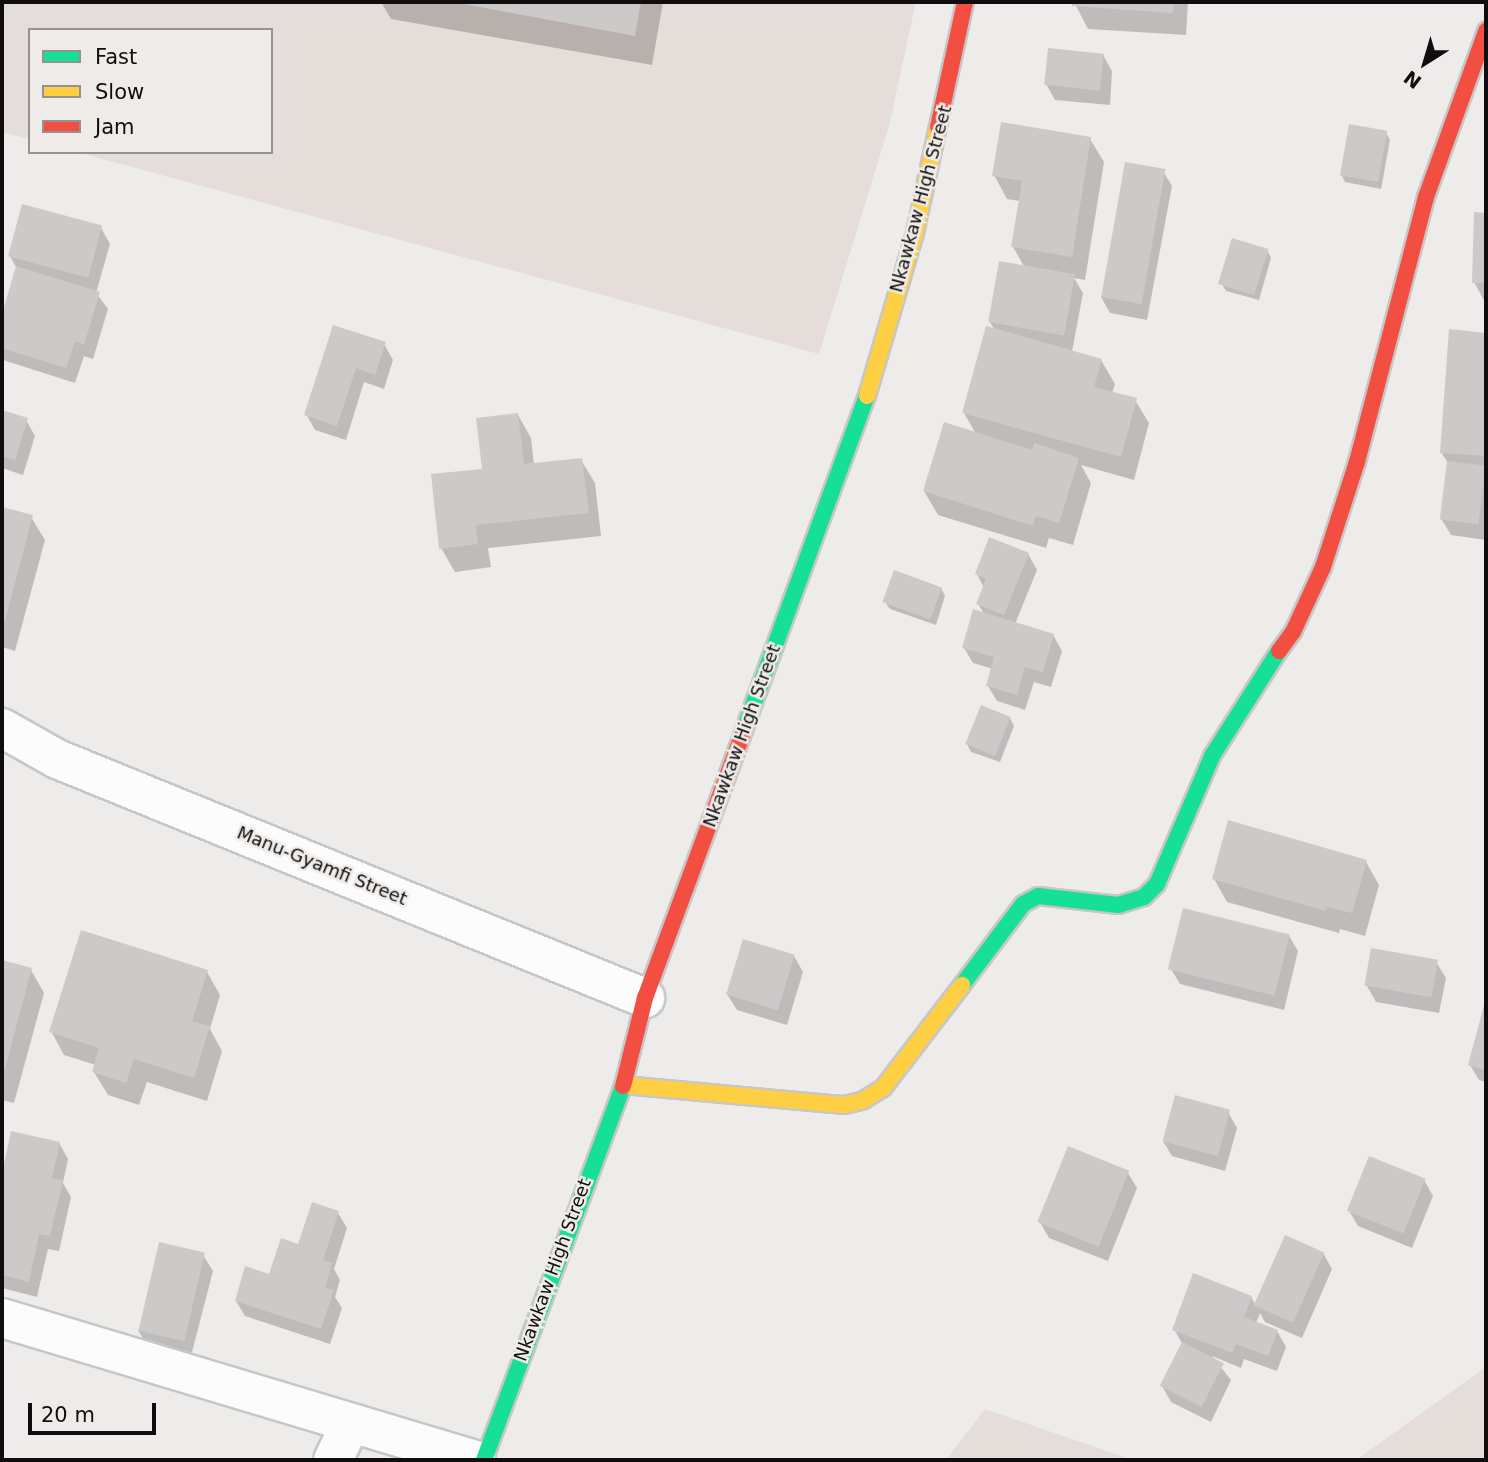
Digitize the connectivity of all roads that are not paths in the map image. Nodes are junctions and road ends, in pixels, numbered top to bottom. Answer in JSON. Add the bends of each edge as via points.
{"nodes":[{"id":1,"x":965,"y":2,"type":"edge"},
{"id":2,"x":1486,"y":31,"type":"edge"},
{"id":3,"x":2,"y":728,"type":"edge"},
{"id":4,"x":645,"y":998,"type":"junction"},
{"id":5,"x":622,"y":1085,"type":"junction"},
{"id":6,"x":2,"y":1318,"type":"edge"},
{"id":7,"x":351,"y":1423,"type":"junction"},
{"id":8,"x":332,"y":1460,"type":"edge"},
{"id":9,"x":476,"y":1460,"type":"edge"},
{"id":10,"x":484,"y":1460,"type":"edge"}],
"edges":[{"from":1,"to":4,"type":"street","name":"Nkawkaw High Street","via":[[915,233],[867,396]]},
{"from":2,"to":5,"type":"street","via":[[1426,197],[1357,462],[1323,567],[1293,632],[1248,694],[1212,756],[1157,884],[1144,897],[1118,905],[1038,895],[1023,904],[883,1088],[863,1101],[844,1105]]},
{"from":3,"to":4,"type":"street","name":"Manu-Gyamfi Street","via":[[57,759]]},
{"from":4,"to":5,"type":"street","name":"Nkawkaw High Street"},
{"from":5,"to":10,"type":"street","name":"Nkawkaw High Street"},
{"from":6,"to":7,"type":"street"},
{"from":7,"to":8,"type":"street"},
{"from":7,"to":9,"type":"street"}]}
